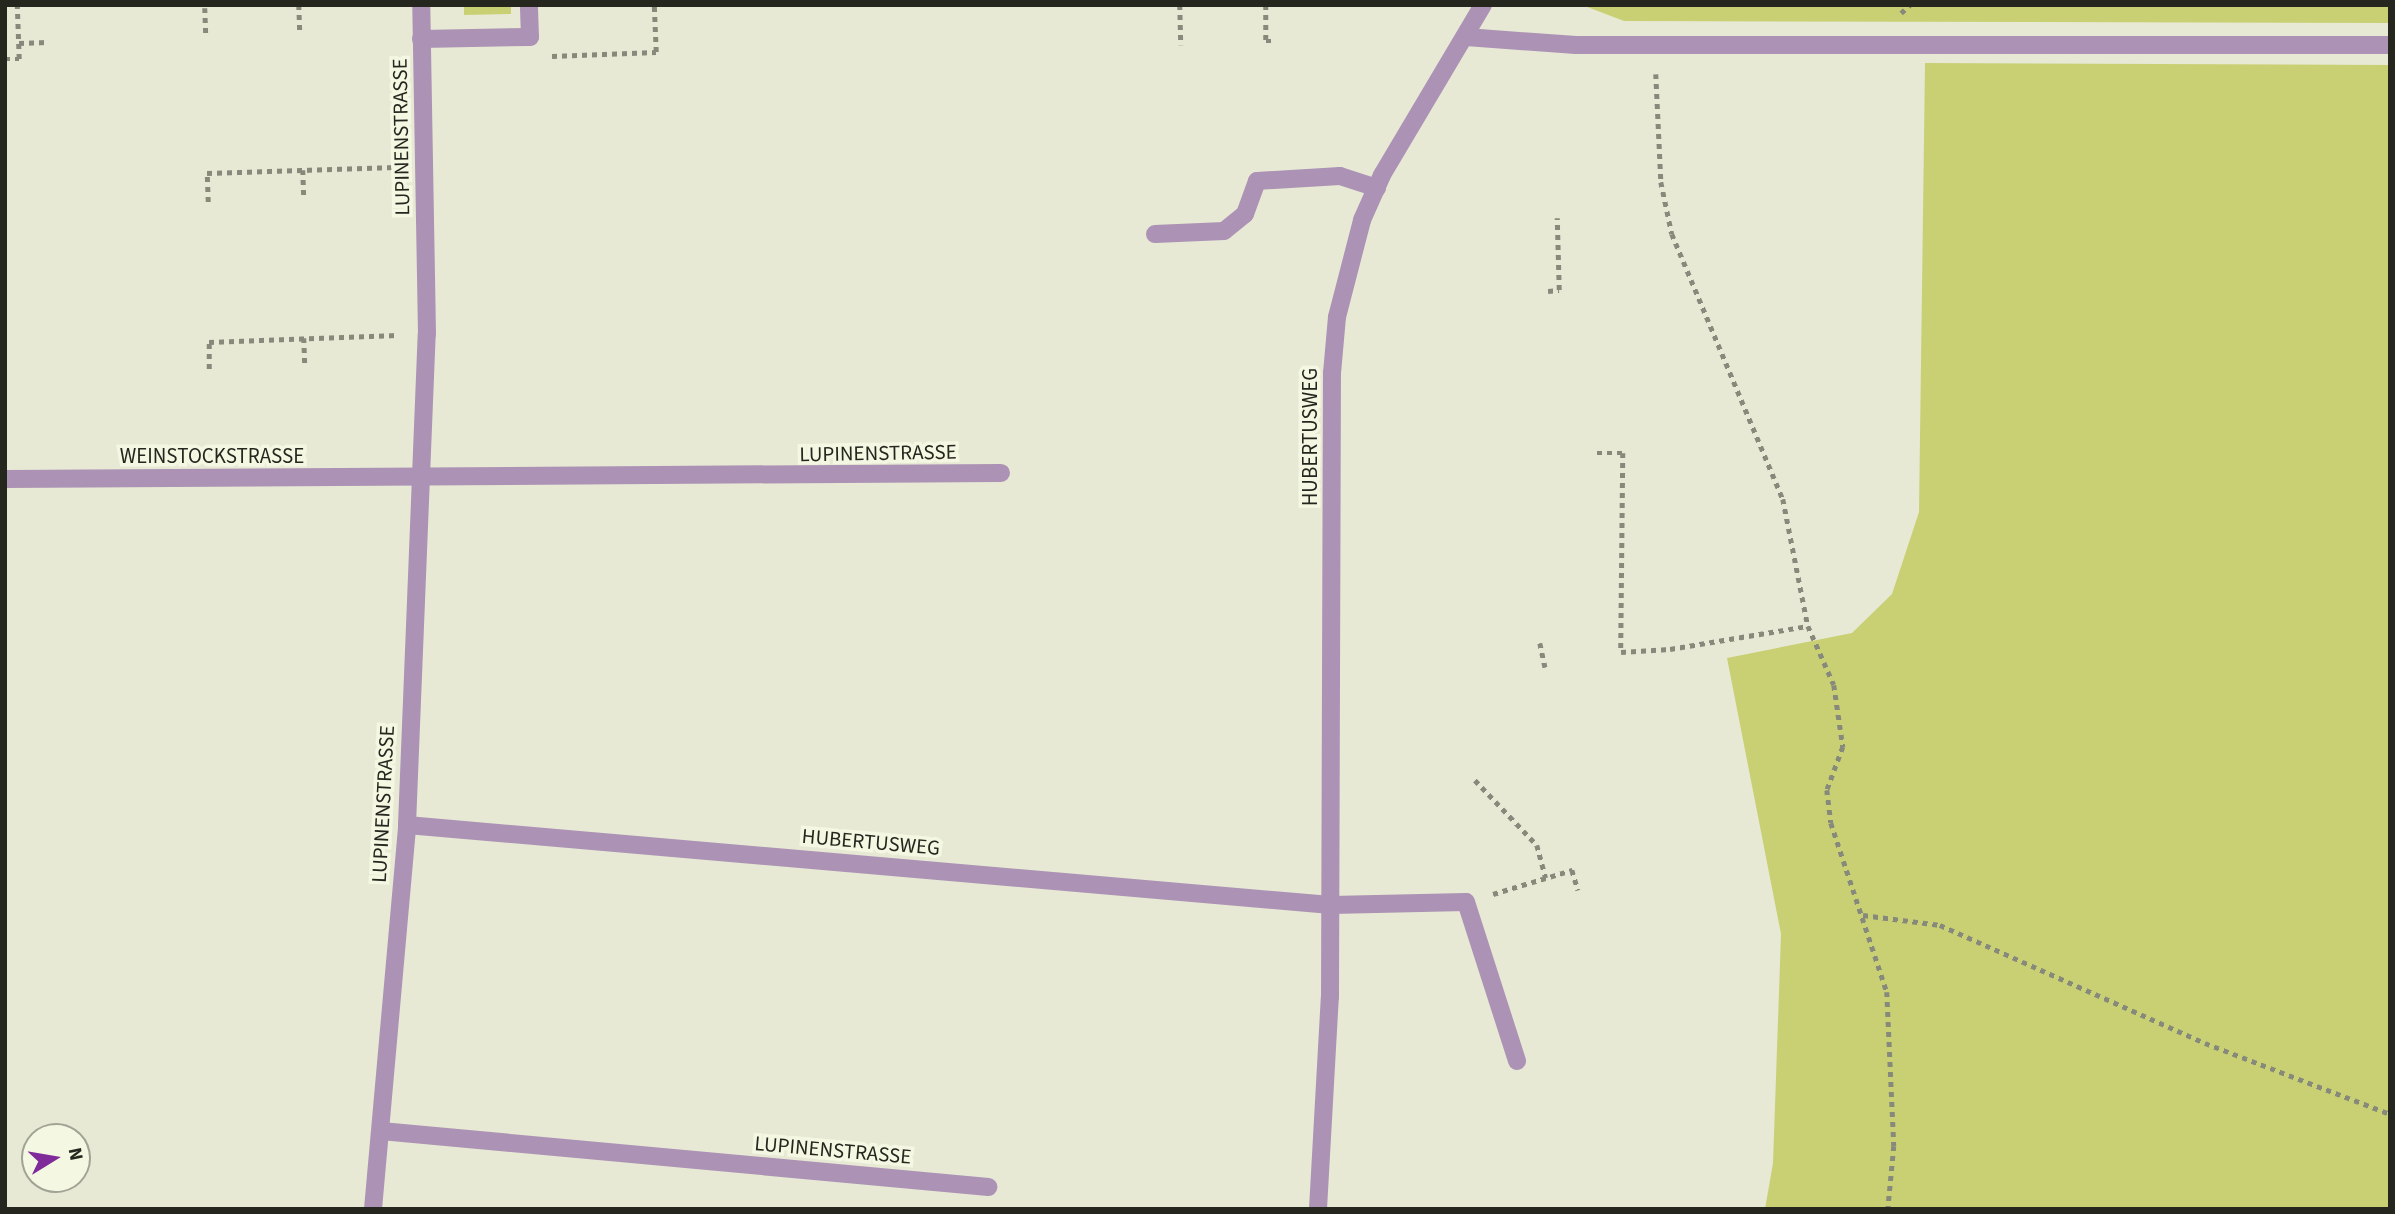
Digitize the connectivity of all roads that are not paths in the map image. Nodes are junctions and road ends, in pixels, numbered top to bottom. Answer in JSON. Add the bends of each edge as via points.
{"nodes":[{"id":1,"x":421,"y":5,"type":"edge"},
{"id":2,"x":529,"y":5,"type":"edge"},
{"id":3,"x":1483,"y":5,"type":"edge"},
{"id":4,"x":1466,"y":37,"type":"junction"},
{"id":5,"x":421,"y":39,"type":"junction"},
{"id":6,"x":2390,"y":45,"type":"edge"},
{"id":7,"x":1377,"y":188,"type":"junction"},
{"id":8,"x":1155,"y":234,"type":"dead end"},
{"id":9,"x":1001,"y":473,"type":"dead end"},
{"id":10,"x":419,"y":478,"type":"junction"},
{"id":11,"x":5,"y":479,"type":"edge"},
{"id":12,"x":407,"y":825,"type":"junction"},
{"id":13,"x":1331,"y":905,"type":"junction"},
{"id":14,"x":1517,"y":1061,"type":"dead end"},
{"id":15,"x":381,"y":1131,"type":"junction"},
{"id":16,"x":988,"y":1187,"type":"dead end"},
{"id":17,"x":373,"y":1209,"type":"edge"},
{"id":18,"x":1318,"y":1209,"type":"edge"}],
"edges":[{"from":1,"to":5,"type":"street","name":"LUPINENSTRASSE"},
{"from":2,"to":5,"type":"street","via":[[530,37]]},
{"from":3,"to":4,"type":"street","name":"HUBERTUSWEG"},
{"from":4,"to":6,"type":"street","via":[[1656,46]]},
{"from":4,"to":7,"type":"street","name":"HUBERTUSWEG","via":[[1413,117]]},
{"from":5,"to":10,"type":"street","name":"LUPINENSTRASSE","via":[[427,334]]},
{"from":7,"to":8,"type":"street","via":[[1340,176],[1256,181],[1245,214],[1224,231]]},
{"from":7,"to":13,"type":"street","name":"HUBERTUSWEG","via":[[1347,268],[1332,373]]},
{"from":9,"to":10,"type":"street","name":"LUPINENSTRASSE"},
{"from":10,"to":11,"type":"street","name":"WEINSTOCKSTRASSE"},
{"from":10,"to":12,"type":"street","name":"LUPINENSTRASSE"},
{"from":12,"to":13,"type":"street","name":"HUBERTUSWEG"},
{"from":12,"to":15,"type":"street","name":"LUPINENSTRASSE"},
{"from":13,"to":14,"type":"street","via":[[1466,902]]},
{"from":13,"to":18,"type":"street","name":"HUBERTUSWEG"},
{"from":15,"to":16,"type":"street","name":"LUPINENSTRASSE"},
{"from":15,"to":17,"type":"street","name":"LUPINENSTRASSE"}]}
